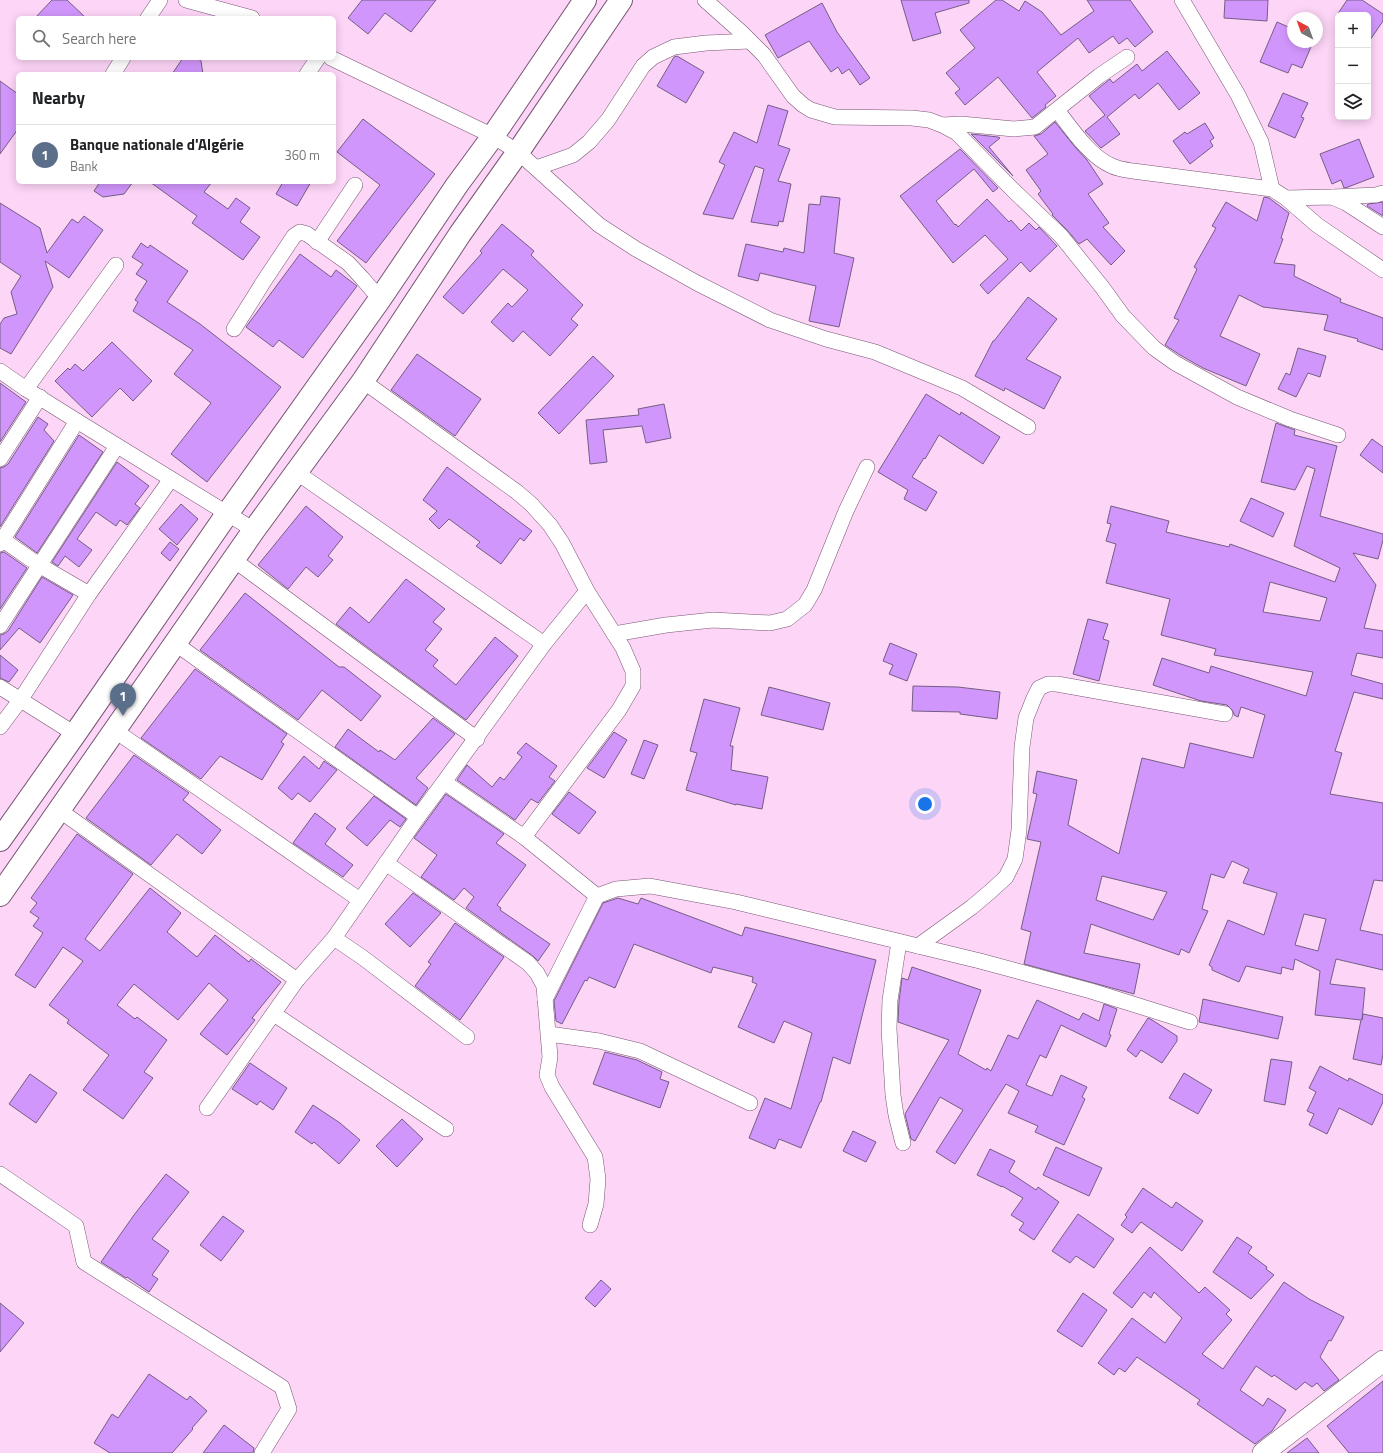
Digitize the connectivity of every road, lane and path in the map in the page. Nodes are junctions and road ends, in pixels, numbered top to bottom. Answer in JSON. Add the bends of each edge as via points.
{"nodes":[{"id":1,"x":160,"y":0,"type":"edge"},
{"id":2,"x":186,"y":0,"type":"edge"},
{"id":3,"x":585,"y":0,"type":"edge"},
{"id":4,"x":621,"y":0,"type":"edge"},
{"id":5,"x":705,"y":0,"type":"edge"},
{"id":6,"x":1182,"y":0,"type":"edge"},
{"id":7,"x":149,"y":16,"type":"edge"},
{"id":8,"x":245,"y":16,"type":"edge"},
{"id":9,"x":750,"y":41,"type":"junction"},
{"id":10,"x":1127,"y":57,"type":"dead end"},
{"id":11,"x":122,"y":60,"type":"edge"},
{"id":12,"x":317,"y":60,"type":"edge"},
{"id":13,"x":335,"y":60,"type":"edge"},
{"id":14,"x":114,"y":72,"type":"edge"},
{"id":15,"x":308,"y":72,"type":"edge"},
{"id":16,"x":1057,"y":110,"type":"junction"},
{"id":17,"x":942,"y":125,"type":"junction"},
{"id":18,"x":493,"y":136,"type":"junction"},
{"id":19,"x":518,"y":152,"type":"junction"},
{"id":20,"x":536,"y":168,"type":"junction"},
{"id":21,"x":355,"y":185,"type":"dead end"},
{"id":22,"x":1272,"y":189,"type":"junction"},
{"id":23,"x":1383,"y":193,"type":"edge"},
{"id":24,"x":1332,"y":197,"type":"junction"},
{"id":25,"x":1286,"y":198,"type":"junction"},
{"id":26,"x":1383,"y":227,"type":"edge"},
{"id":27,"x":317,"y":242,"type":"junction"},
{"id":28,"x":116,"y":265,"type":"dead end"},
{"id":29,"x":1383,"y":270,"type":"edge"},
{"id":30,"x":380,"y":299,"type":"junction"},
{"id":31,"x":234,"y":329,"type":"dead end"},
{"id":32,"x":2,"y":377,"type":"edge"},
{"id":33,"x":363,"y":381,"type":"junction"},
{"id":34,"x":26,"y":389,"type":"junction"},
{"id":35,"x":40,"y":397,"type":"junction"},
{"id":36,"x":77,"y":421,"type":"junction"},
{"id":37,"x":1028,"y":427,"type":"dead end"},
{"id":38,"x":1338,"y":436,"type":"dead end"},
{"id":39,"x":117,"y":446,"type":"junction"},
{"id":40,"x":0,"y":459,"type":"edge"},
{"id":41,"x":866,"y":467,"type":"dead end"},
{"id":42,"x":296,"y":472,"type":"junction"},
{"id":43,"x":171,"y":479,"type":"junction"},
{"id":44,"x":227,"y":514,"type":"junction"},
{"id":45,"x":254,"y":530,"type":"junction"},
{"id":46,"x":1,"y":541,"type":"edge"},
{"id":47,"x":234,"y":560,"type":"junction"},
{"id":48,"x":39,"y":565,"type":"junction"},
{"id":49,"x":587,"y":591,"type":"junction"},
{"id":50,"x":89,"y":594,"type":"junction"},
{"id":51,"x":0,"y":626,"type":"edge"},
{"id":52,"x":614,"y":634,"type":"junction"},
{"id":53,"x":176,"y":644,"type":"junction"},
{"id":54,"x":544,"y":644,"type":"junction"},
{"id":55,"x":0,"y":687,"type":"edge"},
{"id":56,"x":21,"y":699,"type":"junction"},
{"id":57,"x":1224,"y":714,"type":"dead end"},
{"id":58,"x":0,"y":727,"type":"edge"},
{"id":59,"x":114,"y":730,"type":"junction"},
{"id":60,"x":75,"y":734,"type":"junction"},
{"id":61,"x":477,"y":739,"type":"junction"},
{"id":62,"x":444,"y":782,"type":"junction"},
{"id":63,"x":59,"y":810,"type":"junction"},
{"id":64,"x":418,"y":817,"type":"junction"},
{"id":65,"x":524,"y":837,"type":"junction"},
{"id":66,"x":0,"y":840,"type":"edge"},
{"id":67,"x":386,"y":863,"type":"junction"},
{"id":68,"x":0,"y":895,"type":"edge"},
{"id":69,"x":597,"y":896,"type":"junction"},
{"id":70,"x":360,"y":900,"type":"junction"},
{"id":71,"x":334,"y":938,"type":"junction"},
{"id":72,"x":899,"y":942,"type":"junction"},
{"id":73,"x":918,"y":946,"type":"junction"},
{"id":74,"x":297,"y":980,"type":"junction"},
{"id":75,"x":545,"y":999,"type":"junction"},
{"id":76,"x":274,"y":1014,"type":"junction"},
{"id":77,"x":1190,"y":1022,"type":"dead end"},
{"id":78,"x":549,"y":1034,"type":"junction"},
{"id":79,"x":467,"y":1037,"type":"dead end"},
{"id":80,"x":750,"y":1103,"type":"dead end"},
{"id":81,"x":207,"y":1108,"type":"dead end"},
{"id":82,"x":446,"y":1128,"type":"dead end"},
{"id":83,"x":903,"y":1143,"type":"dead end"},
{"id":84,"x":0,"y":1174,"type":"edge"},
{"id":85,"x":590,"y":1225,"type":"dead end"},
{"id":86,"x":1383,"y":1361,"type":"edge"},
{"id":87,"x":262,"y":1453,"type":"edge"},
{"id":88,"x":1263,"y":1453,"type":"edge"}],
"edges":[{"from":1,"to":7,"type":"street"},
{"from":2,"to":8,"type":"street"},
{"from":3,"to":18,"type":"main road"},
{"from":4,"to":19,"type":"main road"},
{"from":5,"to":9,"type":"street"},
{"from":6,"to":22,"type":"street","via":[[1238,95],[1261,142]]},
{"from":9,"to":17,"type":"street","via":[[793,96],[811,110],[835,118],[912,118]]},
{"from":9,"to":20,"type":"street","via":[[674,47],[653,57],[643,66],[608,120],[589,142],[572,155]]},
{"from":10,"to":16,"type":"street"},
{"from":11,"to":14,"type":"street"},
{"from":12,"to":15,"type":"street"},
{"from":13,"to":18,"type":"street"},
{"from":16,"to":17,"type":"street","via":[[1035,127],[1028,128]]},
{"from":16,"to":22,"type":"street","via":[[1085,145],[1111,166]]},
{"from":17,"to":38,"type":"street","via":[[957,133],[1061,236],[1123,316],[1154,348],[1175,363],[1237,397]]},
{"from":18,"to":19,"type":"street"},
{"from":18,"to":30,"type":"main road"},
{"from":19,"to":20,"type":"street"},
{"from":19,"to":33,"type":"main road","via":[[460,234]]},
{"from":20,"to":37,"type":"street","via":[[599,225],[697,283],[770,320],[875,352],[962,388]]},
{"from":21,"to":27,"type":"street"},
{"from":22,"to":25,"type":"street"},
{"from":23,"to":24,"type":"street"},
{"from":24,"to":25,"type":"street"},
{"from":24,"to":26,"type":"street"},
{"from":25,"to":29,"type":"street","via":[[1317,225]]},
{"from":27,"to":30,"type":"street","via":[[348,263]]},
{"from":27,"to":31,"type":"street","via":[[303,232],[297,233]]},
{"from":28,"to":34,"type":"street"},
{"from":30,"to":44,"type":"main road"},
{"from":32,"to":34,"type":"street"},
{"from":33,"to":42,"type":"main road"},
{"from":33,"to":49,"type":"street","via":[[531,504],[562,543]]},
{"from":34,"to":35,"type":"street"},
{"from":35,"to":36,"type":"street"},
{"from":35,"to":40,"type":"street"},
{"from":36,"to":39,"type":"street"},
{"from":36,"to":46,"type":"street"},
{"from":39,"to":43,"type":"street"},
{"from":39,"to":48,"type":"street"},
{"from":41,"to":52,"type":"street","via":[[814,590],[804,605],[787,620],[770,623],[713,620]]},
{"from":42,"to":45,"type":"main road"},
{"from":42,"to":54,"type":"street"},
{"from":43,"to":44,"type":"street"},
{"from":43,"to":50,"type":"street"},
{"from":44,"to":45,"type":"street"},
{"from":44,"to":60,"type":"main road"},
{"from":45,"to":47,"type":"main road"},
{"from":46,"to":48,"type":"street"},
{"from":47,"to":53,"type":"main road"},
{"from":47,"to":61,"type":"street"},
{"from":48,"to":50,"type":"street"},
{"from":48,"to":51,"type":"street"},
{"from":49,"to":52,"type":"street"},
{"from":49,"to":54,"type":"street"},
{"from":50,"to":56,"type":"street"},
{"from":52,"to":65,"type":"street","via":[[633,671],[633,686],[619,710]]},
{"from":53,"to":59,"type":"main road"},
{"from":53,"to":64,"type":"street"},
{"from":54,"to":61,"type":"street"},
{"from":55,"to":56,"type":"street"},
{"from":56,"to":58,"type":"street"},
{"from":56,"to":60,"type":"street"},
{"from":57,"to":73,"type":"street","via":[[1057,684],[1039,688],[1026,718],[1015,859],[1006,877],[992,890]]},
{"from":59,"to":63,"type":"main road"},
{"from":59,"to":70,"type":"street"},
{"from":60,"to":66,"type":"main road"},
{"from":61,"to":62,"type":"street"},
{"from":62,"to":64,"type":"street"},
{"from":62,"to":65,"type":"street"},
{"from":63,"to":68,"type":"main road"},
{"from":63,"to":74,"type":"street"},
{"from":64,"to":67,"type":"street"},
{"from":65,"to":69,"type":"street"},
{"from":67,"to":70,"type":"street"},
{"from":67,"to":75,"type":"street","via":[[528,963],[544,986]]},
{"from":69,"to":72,"type":"street","via":[[616,889],[650,886],[736,902]]},
{"from":69,"to":75,"type":"street"},
{"from":70,"to":71,"type":"street"},
{"from":71,"to":74,"type":"street"},
{"from":71,"to":79,"type":"street"},
{"from":72,"to":73,"type":"street"},
{"from":72,"to":83,"type":"street","via":[[890,1000],[889,1028],[893,1095]]},
{"from":73,"to":77,"type":"street","via":[[1091,991]]},
{"from":74,"to":76,"type":"street"},
{"from":75,"to":78,"type":"street"},
{"from":76,"to":81,"type":"street"},
{"from":76,"to":82,"type":"street"},
{"from":78,"to":80,"type":"street","via":[[599,1041],[640,1051]]},
{"from":78,"to":85,"type":"street","via":[[550,1057],[547,1075],[594,1157],[598,1179],[596,1204]]},
{"from":84,"to":87,"type":"street","via":[[76,1226],[84,1262],[282,1387],[289,1410]]},
{"from":86,"to":88,"type":"street"}]}
